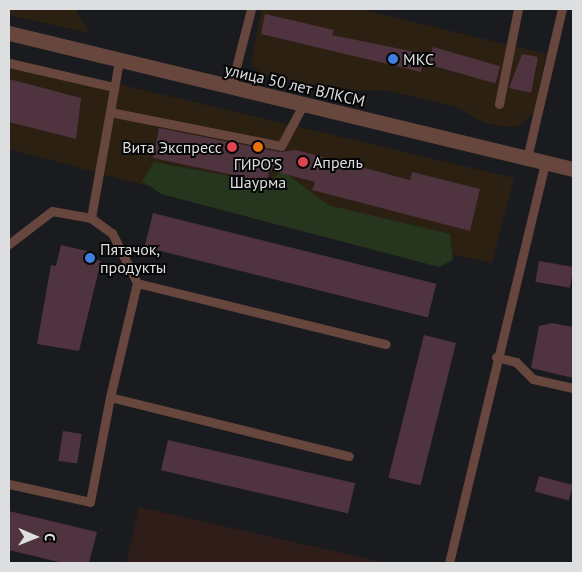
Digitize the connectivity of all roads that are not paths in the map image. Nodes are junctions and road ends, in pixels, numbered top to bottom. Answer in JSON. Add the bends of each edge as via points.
{"nodes":[{"id":1,"x":251,"y":9,"type":"edge"},
{"id":2,"x":518,"y":9,"type":"edge"},
{"id":3,"x":562,"y":9,"type":"edge"},
{"id":4,"x":9,"y":33,"type":"edge"},
{"id":5,"x":119,"y":61,"type":"junction"},
{"id":6,"x":9,"y":63,"type":"edge"},
{"id":7,"x":114,"y":87,"type":"junction"},
{"id":8,"x":231,"y":88,"type":"junction"},
{"id":9,"x":499,"y":104,"type":"dead end"},
{"id":10,"x":303,"y":105,"type":"junction"},
{"id":11,"x":110,"y":112,"type":"junction"},
{"id":12,"x":527,"y":158,"type":"junction"},
{"id":13,"x":546,"y":163,"type":"junction"},
{"id":14,"x":573,"y":170,"type":"edge"},
{"id":15,"x":91,"y":218,"type":"junction"},
{"id":16,"x":9,"y":244,"type":"edge"},
{"id":17,"x":137,"y":283,"type":"junction"},
{"id":18,"x":386,"y":344,"type":"dead end"},
{"id":19,"x":496,"y":357,"type":"junction"},
{"id":20,"x":573,"y":388,"type":"edge"},
{"id":21,"x":110,"y":397,"type":"junction"},
{"id":22,"x":349,"y":456,"type":"dead end"},
{"id":23,"x":9,"y":484,"type":"edge"},
{"id":24,"x":449,"y":563,"type":"edge"}],
"edges":[{"from":1,"to":8,"type":"lane"},
{"from":2,"to":9,"type":"lane"},
{"from":3,"to":12,"type":"lane"},
{"from":4,"to":5,"type":"street","name":"улица 50 лет ВЛКСМ"},
{"from":5,"to":7,"type":"lane"},
{"from":5,"to":8,"type":"street","name":"улица 50 лет ВЛКСМ"},
{"from":6,"to":7,"type":"lane"},
{"from":7,"to":11,"type":"lane"},
{"from":8,"to":10,"type":"street","name":"улица 50 лет ВЛКСМ"},
{"from":10,"to":11,"type":"lane","via":[[281,146]]},
{"from":10,"to":12,"type":"street","name":"улица 50 лет ВЛКСМ"},
{"from":11,"to":15,"type":"lane"},
{"from":12,"to":13,"type":"street","name":"улица 50 лет ВЛКСМ"},
{"from":13,"to":14,"type":"street","name":"улица 50 лет ВЛКСМ"},
{"from":13,"to":19,"type":"lane"},
{"from":15,"to":16,"type":"lane","via":[[52,210]]},
{"from":15,"to":17,"type":"lane","via":[[112,233]]},
{"from":17,"to":18,"type":"lane"},
{"from":17,"to":21,"type":"lane"},
{"from":19,"to":20,"type":"lane","via":[[516,362],[533,379]]},
{"from":19,"to":24,"type":"lane"},
{"from":21,"to":22,"type":"lane"},
{"from":21,"to":23,"type":"lane","via":[[90,502]]}]}
